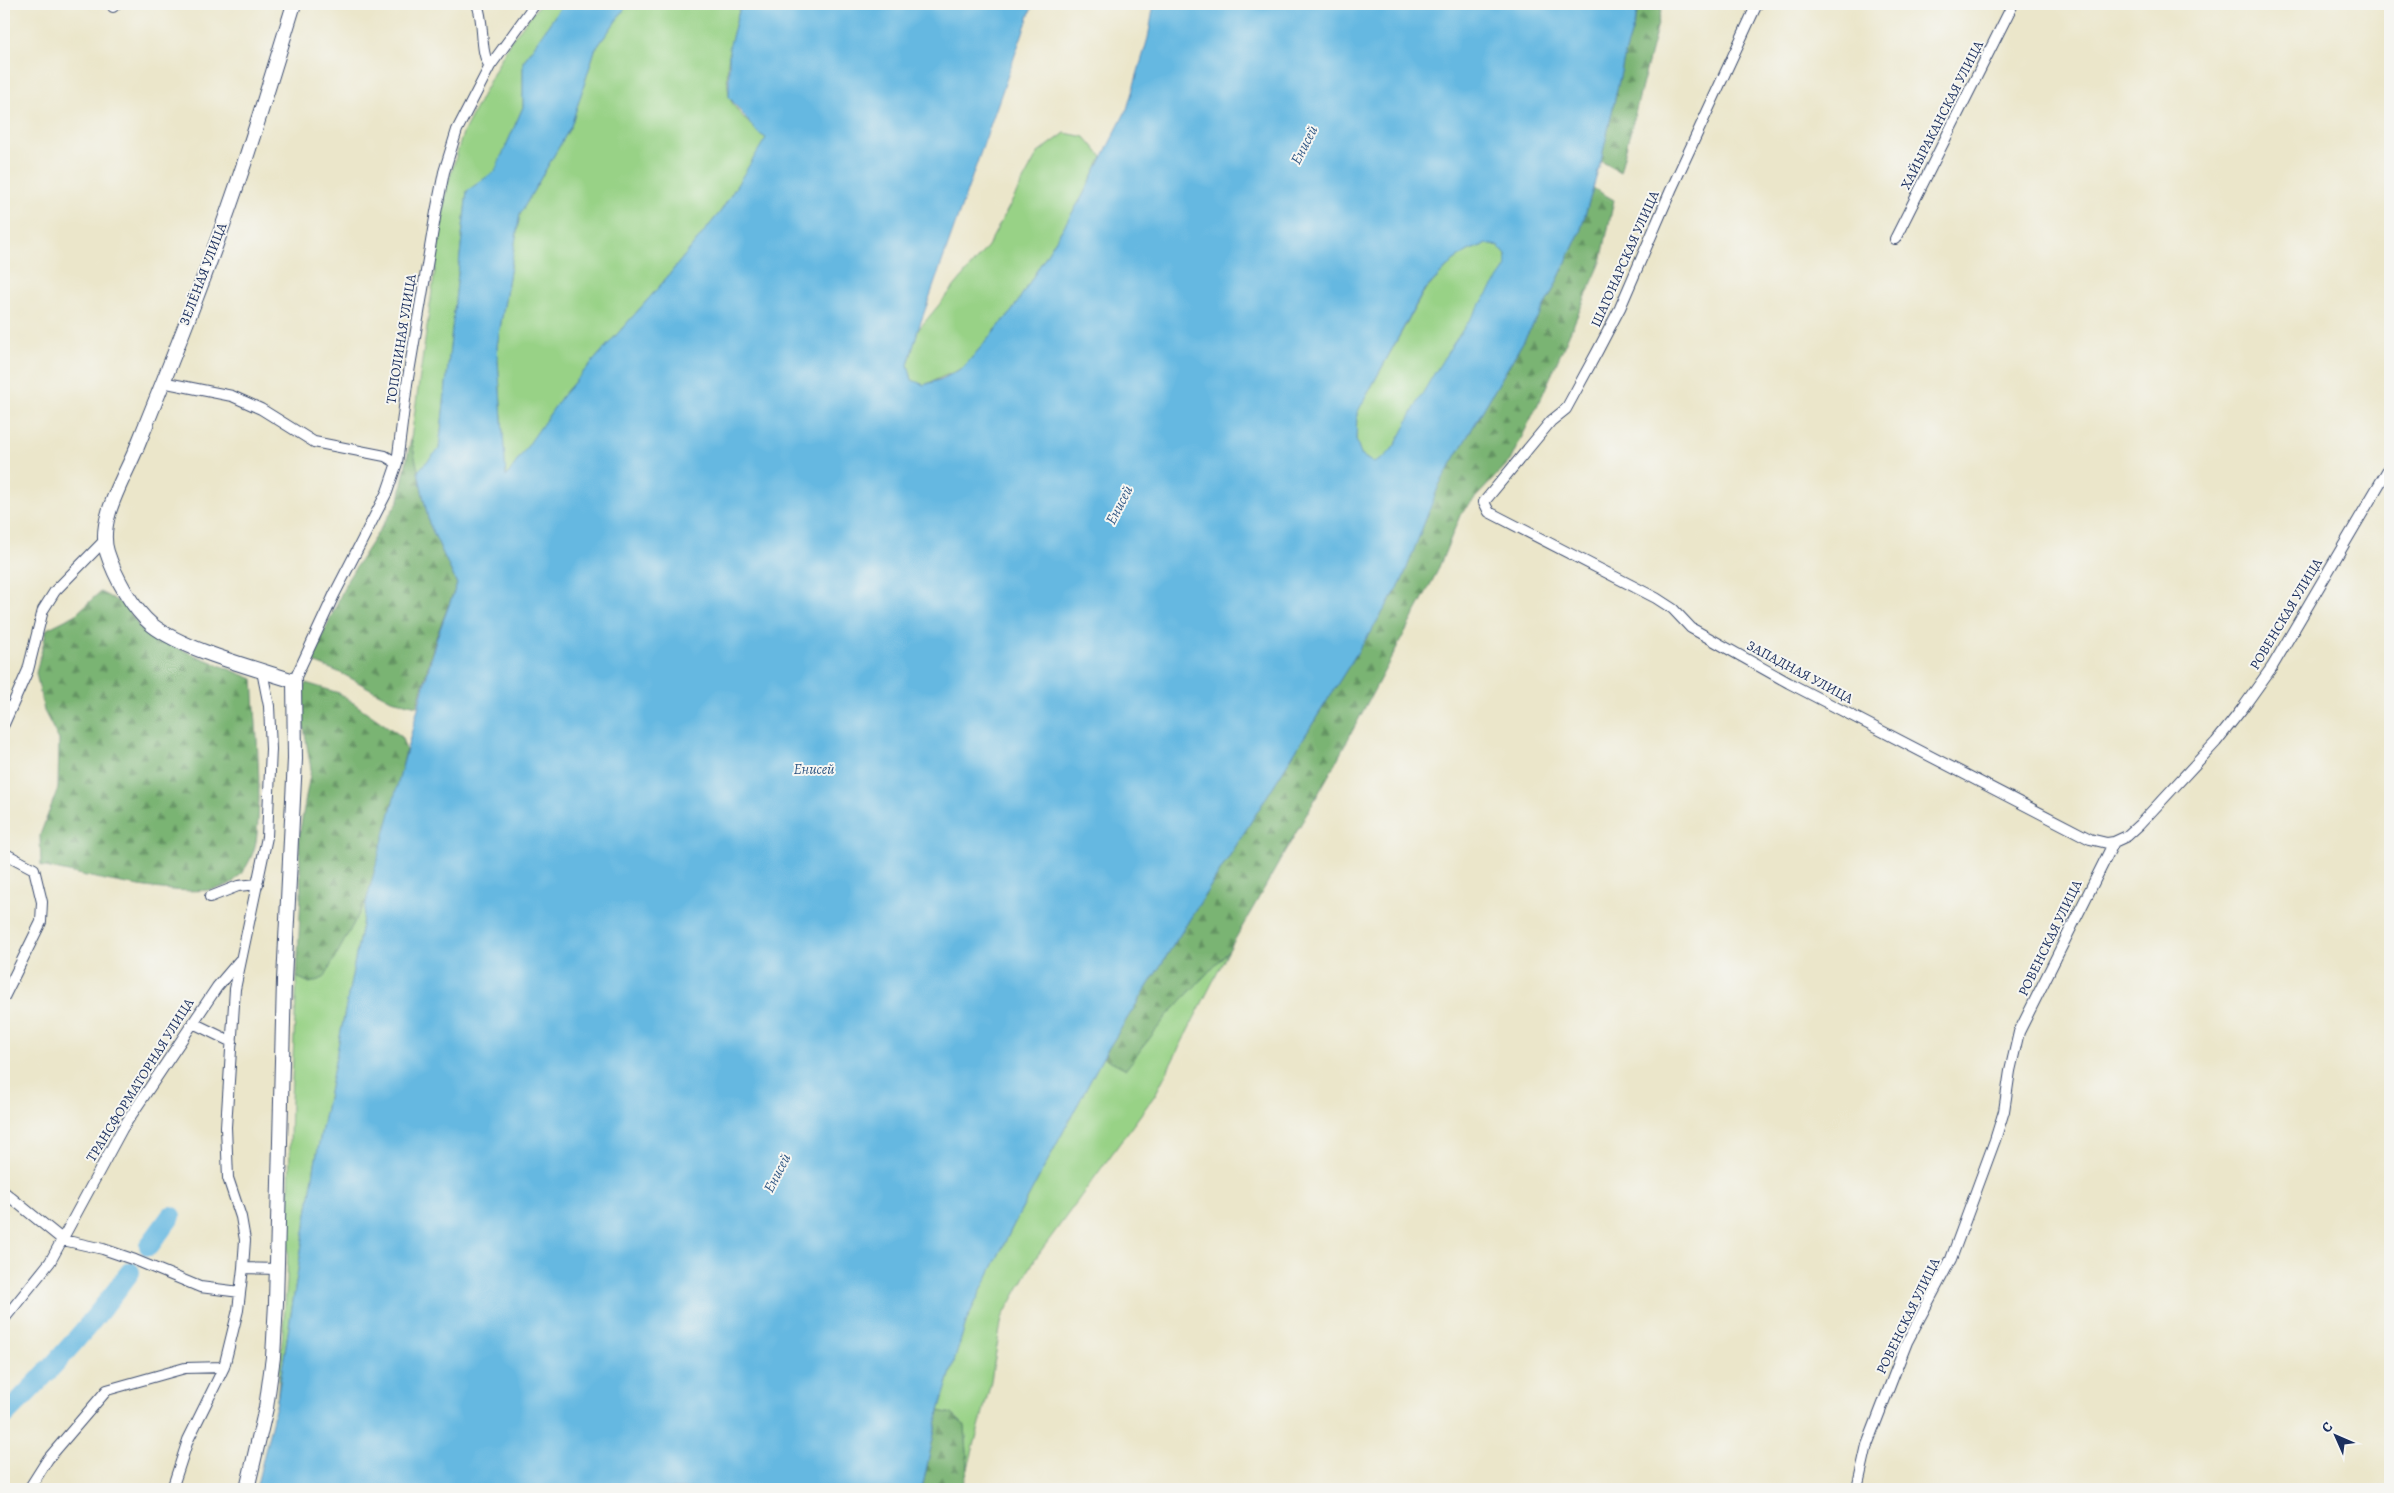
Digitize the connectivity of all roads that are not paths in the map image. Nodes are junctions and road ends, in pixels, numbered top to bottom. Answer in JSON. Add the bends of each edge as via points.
{"nodes":[{"id":1,"x":294,"y":4,"type":"edge"},
{"id":2,"x":477,"y":4,"type":"edge"},
{"id":3,"x":535,"y":4,"type":"edge"},
{"id":4,"x":1757,"y":4,"type":"edge"},
{"id":5,"x":2013,"y":4,"type":"edge"},
{"id":6,"x":490,"y":66,"type":"junction"},
{"id":7,"x":1895,"y":239,"type":"dead end"},
{"id":8,"x":162,"y":382,"type":"junction"},
{"id":9,"x":396,"y":463,"type":"junction"},
{"id":10,"x":2390,"y":466,"type":"edge"},
{"id":11,"x":1485,"y":504,"type":"joint"},
{"id":12,"x":104,"y":541,"type":"junction"},
{"id":13,"x":262,"y":670,"type":"junction"},
{"id":14,"x":294,"y":681,"type":"junction"},
{"id":15,"x":4,"y":724,"type":"edge"},
{"id":16,"x":2114,"y":842,"type":"junction"},
{"id":17,"x":4,"y":853,"type":"edge"},
{"id":18,"x":258,"y":884,"type":"junction"},
{"id":19,"x":210,"y":897,"type":"dead end"},
{"id":20,"x":240,"y":959,"type":"junction"},
{"id":21,"x":4,"y":998,"type":"edge"},
{"id":22,"x":193,"y":1023,"type":"junction"},
{"id":23,"x":232,"y":1042,"type":"junction"},
{"id":24,"x":4,"y":1192,"type":"edge"},
{"id":25,"x":63,"y":1240,"type":"junction"},
{"id":26,"x":243,"y":1268,"type":"junction"},
{"id":27,"x":277,"y":1270,"type":"junction"},
{"id":28,"x":240,"y":1292,"type":"junction"},
{"id":29,"x":4,"y":1319,"type":"edge"},
{"id":30,"x":224,"y":1366,"type":"junction"},
{"id":31,"x":29,"y":1489,"type":"edge"},
{"id":32,"x":172,"y":1489,"type":"edge"},
{"id":33,"x":247,"y":1489,"type":"edge"},
{"id":34,"x":1857,"y":1489,"type":"edge"}],
"edges":[{"from":1,"to":8,"type":"street","name":"ЗЕЛЁНАЯ УЛИЦА","via":[[230,204]]},
{"from":2,"to":6,"type":"street","via":[[483,26],[484,54]]},
{"from":3,"to":6,"type":"street","name":"ТОПОЛИНАЯ УЛИЦА"},
{"from":4,"to":11,"type":"street","name":"ШАГОНАРСКАЯ УЛИЦА","via":[[1620,308],[1566,409],[1551,421]]},
{"from":5,"to":7,"type":"street","name":"ХАЙЫРАКАНСКАЯ УЛИЦА"},
{"from":6,"to":9,"type":"street","name":"ТОПОЛИНАЯ УЛИЦА","via":[[457,130],[444,172]]},
{"from":8,"to":9,"type":"street","via":[[232,396],[262,409],[314,442],[385,456]]},
{"from":8,"to":12,"type":"street","name":"ЗЕЛЁНАЯ УЛИЦА","via":[[110,510]]},
{"from":9,"to":14,"type":"street","name":"ТОПОЛИНАЯ УЛИЦА","via":[[387,492]]},
{"from":10,"to":16,"type":"street","name":"РОВЕНСКАЯ УЛИЦА","via":[[2272,667],[2242,709],[2139,825]]},
{"from":11,"to":16,"type":"street","name":"ЗАПАДНАЯ УЛИЦА","via":[[1489,512],[1656,598],[1673,609],[1691,628],[1789,683],[2090,840]]},
{"from":12,"to":13,"type":"street","via":[[111,562],[131,599],[152,625],[194,647]]},
{"from":12,"to":15,"type":"street","via":[[55,591],[43,610],[28,670]]},
{"from":13,"to":14,"type":"street"},
{"from":13,"to":18,"type":"street","via":[[269,706],[271,749],[267,837]]},
{"from":14,"to":27,"type":"street","via":[[295,759],[284,980]]},
{"from":16,"to":34,"type":"street","name":"РОВЕНСКАЯ УЛИЦА","via":[[2019,1032],[1995,1140],[1951,1259],[1896,1370],[1867,1445]]},
{"from":17,"to":21,"type":"street","via":[[34,869],[42,902],[41,922]]},
{"from":18,"to":19,"type":"street","via":[[238,886]]},
{"from":18,"to":20,"type":"street"},
{"from":20,"to":22,"type":"street","name":"ТРАНСФОРМАТОРНАЯ УЛИЦА","via":[[217,986]]},
{"from":20,"to":23,"type":"street","via":[[231,1022]]},
{"from":22,"to":23,"type":"street"},
{"from":22,"to":25,"type":"street","name":"ТРАНСФОРМАТОРНАЯ УЛИЦА","via":[[117,1137]]},
{"from":23,"to":26,"type":"street","via":[[226,1127],[228,1178],[245,1240]]},
{"from":24,"to":25,"type":"street"},
{"from":25,"to":28,"type":"street","via":[[127,1257],[200,1287]]},
{"from":25,"to":29,"type":"street","name":"ТРАНСФОРМАТОРНАЯ УЛИЦА","via":[[50,1262]]},
{"from":26,"to":27,"type":"street"},
{"from":26,"to":28,"type":"street"},
{"from":27,"to":33,"type":"street","via":[[273,1357],[266,1408]]},
{"from":28,"to":30,"type":"street"},
{"from":30,"to":31,"type":"street","via":[[184,1368],[106,1390],[48,1459]]},
{"from":30,"to":32,"type":"street","via":[[188,1440]]}]}
